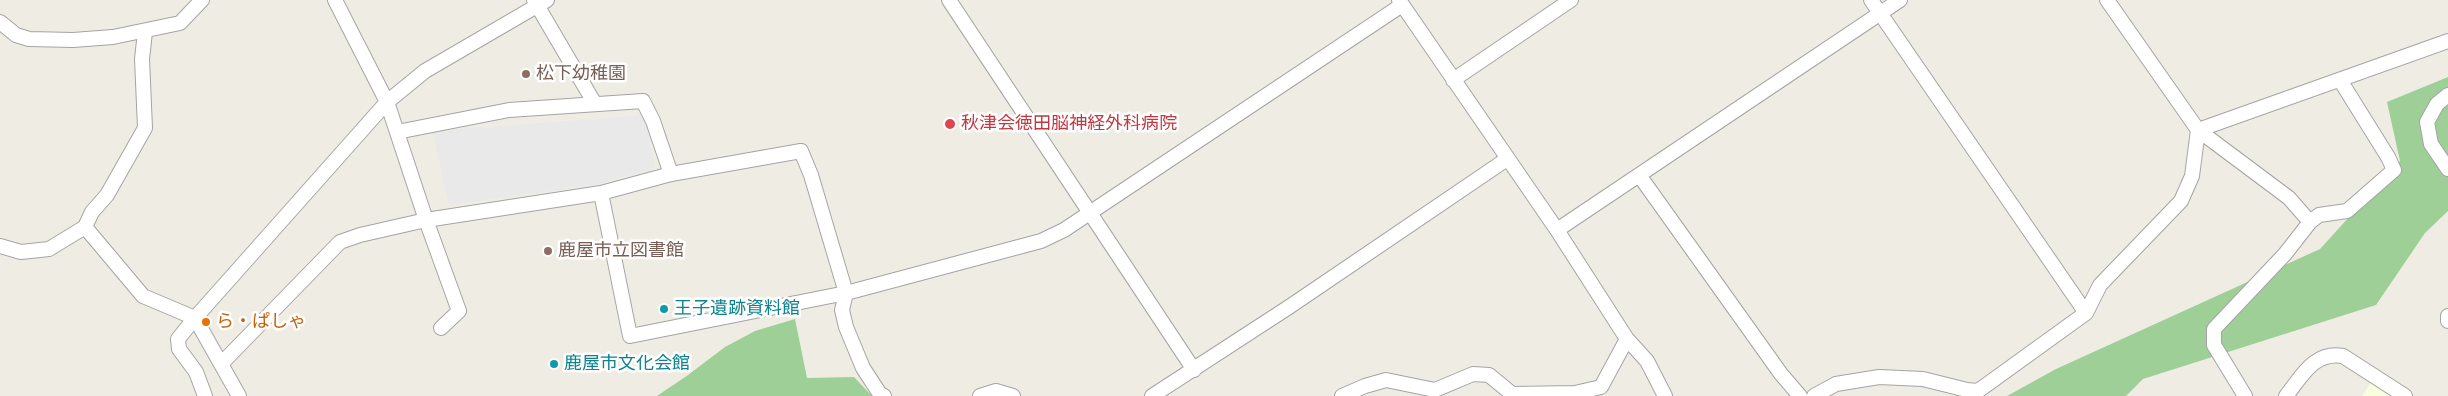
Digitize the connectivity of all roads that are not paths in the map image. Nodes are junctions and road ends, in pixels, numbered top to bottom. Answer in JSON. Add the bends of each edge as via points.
{"nodes":[{"id":1,"x":202,"y":0,"type":"edge"},
{"id":2,"x":335,"y":0,"type":"edge"},
{"id":3,"x":949,"y":0,"type":"edge"},
{"id":4,"x":1571,"y":0,"type":"edge"},
{"id":5,"x":1872,"y":0,"type":"edge"},
{"id":6,"x":1900,"y":0,"type":"edge"},
{"id":7,"x":2107,"y":0,"type":"edge"},
{"id":8,"x":540,"y":2,"type":"edge"},
{"id":9,"x":1400,"y":2,"type":"edge"},
{"id":10,"x":1880,"y":13,"type":"junction"},
{"id":11,"x":0,"y":22,"type":"edge"},
{"id":12,"x":145,"y":32,"type":"junction"},
{"id":13,"x":2448,"y":41,"type":"edge"},
{"id":14,"x":1453,"y":80,"type":"junction"},
{"id":15,"x":2340,"y":80,"type":"junction"},
{"id":16,"x":2448,"y":95,"type":"edge"},
{"id":17,"x":387,"y":102,"type":"junction"},
{"id":18,"x":595,"y":104,"type":"junction"},
{"id":19,"x":2198,"y":130,"type":"junction"},
{"id":20,"x":397,"y":132,"type":"junction"},
{"id":21,"x":1507,"y":159,"type":"junction"},
{"id":22,"x":2448,"y":169,"type":"edge"},
{"id":23,"x":671,"y":174,"type":"junction"},
{"id":24,"x":1639,"y":175,"type":"junction"},
{"id":25,"x":601,"y":193,"type":"junction"},
{"id":26,"x":1090,"y":211,"type":"junction"},
{"id":27,"x":426,"y":220,"type":"junction"},
{"id":28,"x":2310,"y":222,"type":"junction"},
{"id":29,"x":85,"y":227,"type":"junction"},
{"id":30,"x":1557,"y":230,"type":"junction"},
{"id":31,"x":0,"y":246,"type":"edge"},
{"id":32,"x":846,"y":293,"type":"junction"},
{"id":33,"x":2086,"y":313,"type":"junction"},
{"id":34,"x":2448,"y":316,"type":"edge"},
{"id":35,"x":195,"y":318,"type":"junction"},
{"id":36,"x":2448,"y":320,"type":"edge"},
{"id":37,"x":441,"y":328,"type":"dead end"},
{"id":38,"x":1627,"y":339,"type":"junction"},
{"id":39,"x":221,"y":364,"type":"junction"},
{"id":40,"x":1194,"y":370,"type":"junction"},
{"id":41,"x":1512,"y":395,"type":"edge"},
{"id":42,"x":204,"y":396,"type":"edge"},
{"id":43,"x":239,"y":396,"type":"edge"},
{"id":44,"x":884,"y":396,"type":"edge"},
{"id":45,"x":980,"y":396,"type":"edge"},
{"id":46,"x":1013,"y":396,"type":"edge"},
{"id":47,"x":1152,"y":396,"type":"edge"},
{"id":48,"x":1342,"y":396,"type":"edge"},
{"id":49,"x":1665,"y":396,"type":"edge"},
{"id":50,"x":1800,"y":396,"type":"edge"},
{"id":51,"x":1814,"y":396,"type":"edge"},
{"id":52,"x":2246,"y":396,"type":"edge"},
{"id":53,"x":2286,"y":396,"type":"edge"},
{"id":54,"x":2405,"y":396,"type":"edge"}],
"edges":[{"from":1,"to":12,"type":"street","via":[[180,23]]},
{"from":2,"to":17,"type":"street"},
{"from":3,"to":26,"type":"street"},
{"from":4,"to":14,"type":"street"},
{"from":5,"to":10,"type":"street"},
{"from":6,"to":10,"type":"street"},
{"from":7,"to":19,"type":"street"},
{"from":8,"to":17,"type":"street","via":[[425,71]]},
{"from":8,"to":18,"type":"street"},
{"from":9,"to":14,"type":"street"},
{"from":9,"to":26,"type":"street"},
{"from":10,"to":24,"type":"street"},
{"from":10,"to":33,"type":"street"},
{"from":11,"to":12,"type":"street","via":[[16,35],[29,39],[73,40]]},
{"from":12,"to":29,"type":"street","via":[[142,59],[145,128]]},
{"from":13,"to":15,"type":"street"},
{"from":14,"to":21,"type":"street"},
{"from":15,"to":19,"type":"street"},
{"from":15,"to":28,"type":"street","via":[[2394,170],[2347,210],[2319,215]]},
{"from":16,"to":22,"type":"street","via":[[2437,104],[2426,122],[2431,144]]},
{"from":17,"to":20,"type":"street"},
{"from":17,"to":35,"type":"street"},
{"from":18,"to":20,"type":"street","via":[[509,110]]},
{"from":18,"to":23,"type":"street","via":[[643,101]]},
{"from":19,"to":28,"type":"street","via":[[2289,198]]},
{"from":19,"to":33,"type":"street","via":[[2192,176],[2180,201],[2100,285]]},
{"from":20,"to":27,"type":"street"},
{"from":21,"to":30,"type":"street"},
{"from":21,"to":40,"type":"street"},
{"from":23,"to":25,"type":"street"},
{"from":23,"to":32,"type":"street","via":[[801,150]]},
{"from":24,"to":30,"type":"street"},
{"from":24,"to":50,"type":"street"},
{"from":25,"to":27,"type":"street"},
{"from":25,"to":32,"type":"street","via":[[630,336]]},
{"from":26,"to":32,"type":"street","via":[[1064,230],[1041,241]]},
{"from":26,"to":40,"type":"street"},
{"from":27,"to":37,"type":"street","via":[[460,311]]},
{"from":27,"to":39,"type":"street","via":[[340,242]]},
{"from":28,"to":52,"type":"street","via":[[2285,254],[2214,329],[2214,345]]},
{"from":29,"to":31,"type":"street","via":[[49,250],[21,252]]},
{"from":29,"to":35,"type":"street","via":[[143,296]]},
{"from":30,"to":38,"type":"street"},
{"from":32,"to":44,"type":"street","via":[[842,310],[846,327],[863,368]]},
{"from":33,"to":51,"type":"street","via":[[1978,391],[1923,379],[1879,377],[1836,384]]},
{"from":34,"to":36,"type":"street"},
{"from":35,"to":39,"type":"street"},
{"from":35,"to":42,"type":"street","via":[[178,340],[179,349],[196,372]]},
{"from":38,"to":41,"type":"street","via":[[1600,387],[1575,392]]},
{"from":38,"to":49,"type":"street","via":[[1647,361]]},
{"from":39,"to":43,"type":"street"},
{"from":40,"to":47,"type":"street"},
{"from":41,"to":48,"type":"street","via":[[1489,376],[1473,374],[1435,390],[1386,380]]},
{"from":45,"to":46,"type":"street","via":[[996,391]]},
{"from":53,"to":54,"type":"street","via":[[2314,361],[2331,354],[2343,356]]}]}
